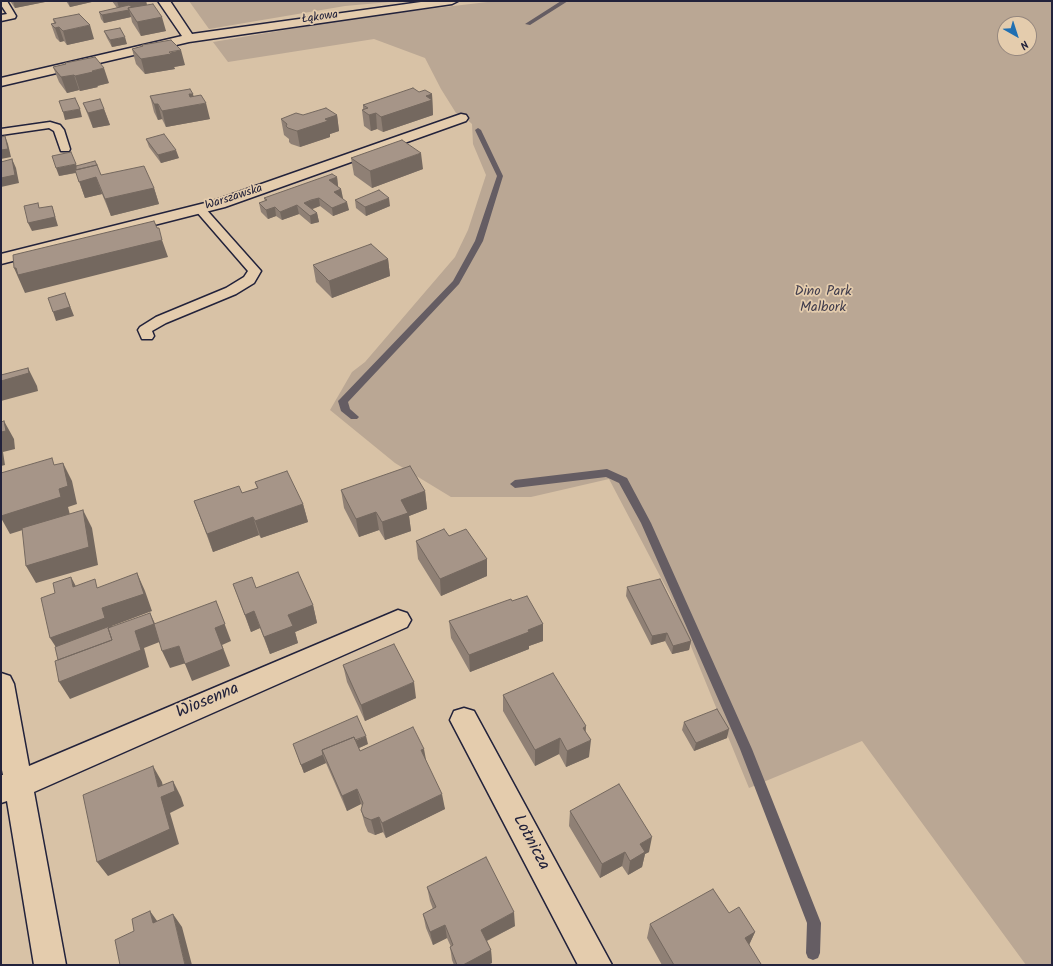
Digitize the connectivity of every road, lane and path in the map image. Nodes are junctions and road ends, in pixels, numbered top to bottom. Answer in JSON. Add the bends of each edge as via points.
{"nodes":[{"id":1,"x":3,"y":1,"type":"edge"},
{"id":2,"x":164,"y":1,"type":"edge"},
{"id":3,"x":452,"y":1,"type":"edge"},
{"id":4,"x":1,"y":18,"type":"edge"},
{"id":5,"x":188,"y":38,"type":"junction"},
{"id":6,"x":1,"y":82,"type":"edge"},
{"id":7,"x":461,"y":118,"type":"dead end"},
{"id":8,"x":1,"y":132,"type":"edge"},
{"id":9,"x":65,"y":149,"type":"dead end"},
{"id":10,"x":200,"y":209,"type":"junction"},
{"id":11,"x":1,"y":259,"type":"edge"},
{"id":12,"x":146,"y":336,"type":"dead end"},
{"id":13,"x":398,"y":620,"type":"dead end"},
{"id":14,"x":1,"y":684,"type":"edge"},
{"id":15,"x":464,"y":720,"type":"dead end"},
{"id":16,"x":10,"y":787,"type":"edge"},
{"id":17,"x":50,"y":965,"type":"edge"},
{"id":18,"x":596,"y":965,"type":"edge"}],
"edges":[{"from":1,"to":4,"type":"lane","via":[[12,16]]},
{"from":2,"to":5,"type":"street"},
{"from":3,"to":5,"type":"street","name":"Łąkowa"},
{"from":5,"to":6,"type":"street","name":"Łąkowa"},
{"from":7,"to":10,"type":"street","name":"Warszawska"},
{"from":8,"to":9,"type":"lane","via":[[50,125],[59,130]]},
{"from":10,"to":11,"type":"street","name":"Warszawska"},
{"from":10,"to":12,"type":"lane","via":[[255,271],[250,280],[231,291],[161,320],[145,330]]},
{"from":13,"to":16,"type":"street","name":"Wiosenna"},
{"from":14,"to":16,"type":"street"},
{"from":15,"to":18,"type":"street","name":"Lotnicza"},
{"from":16,"to":17,"type":"street"}]}
